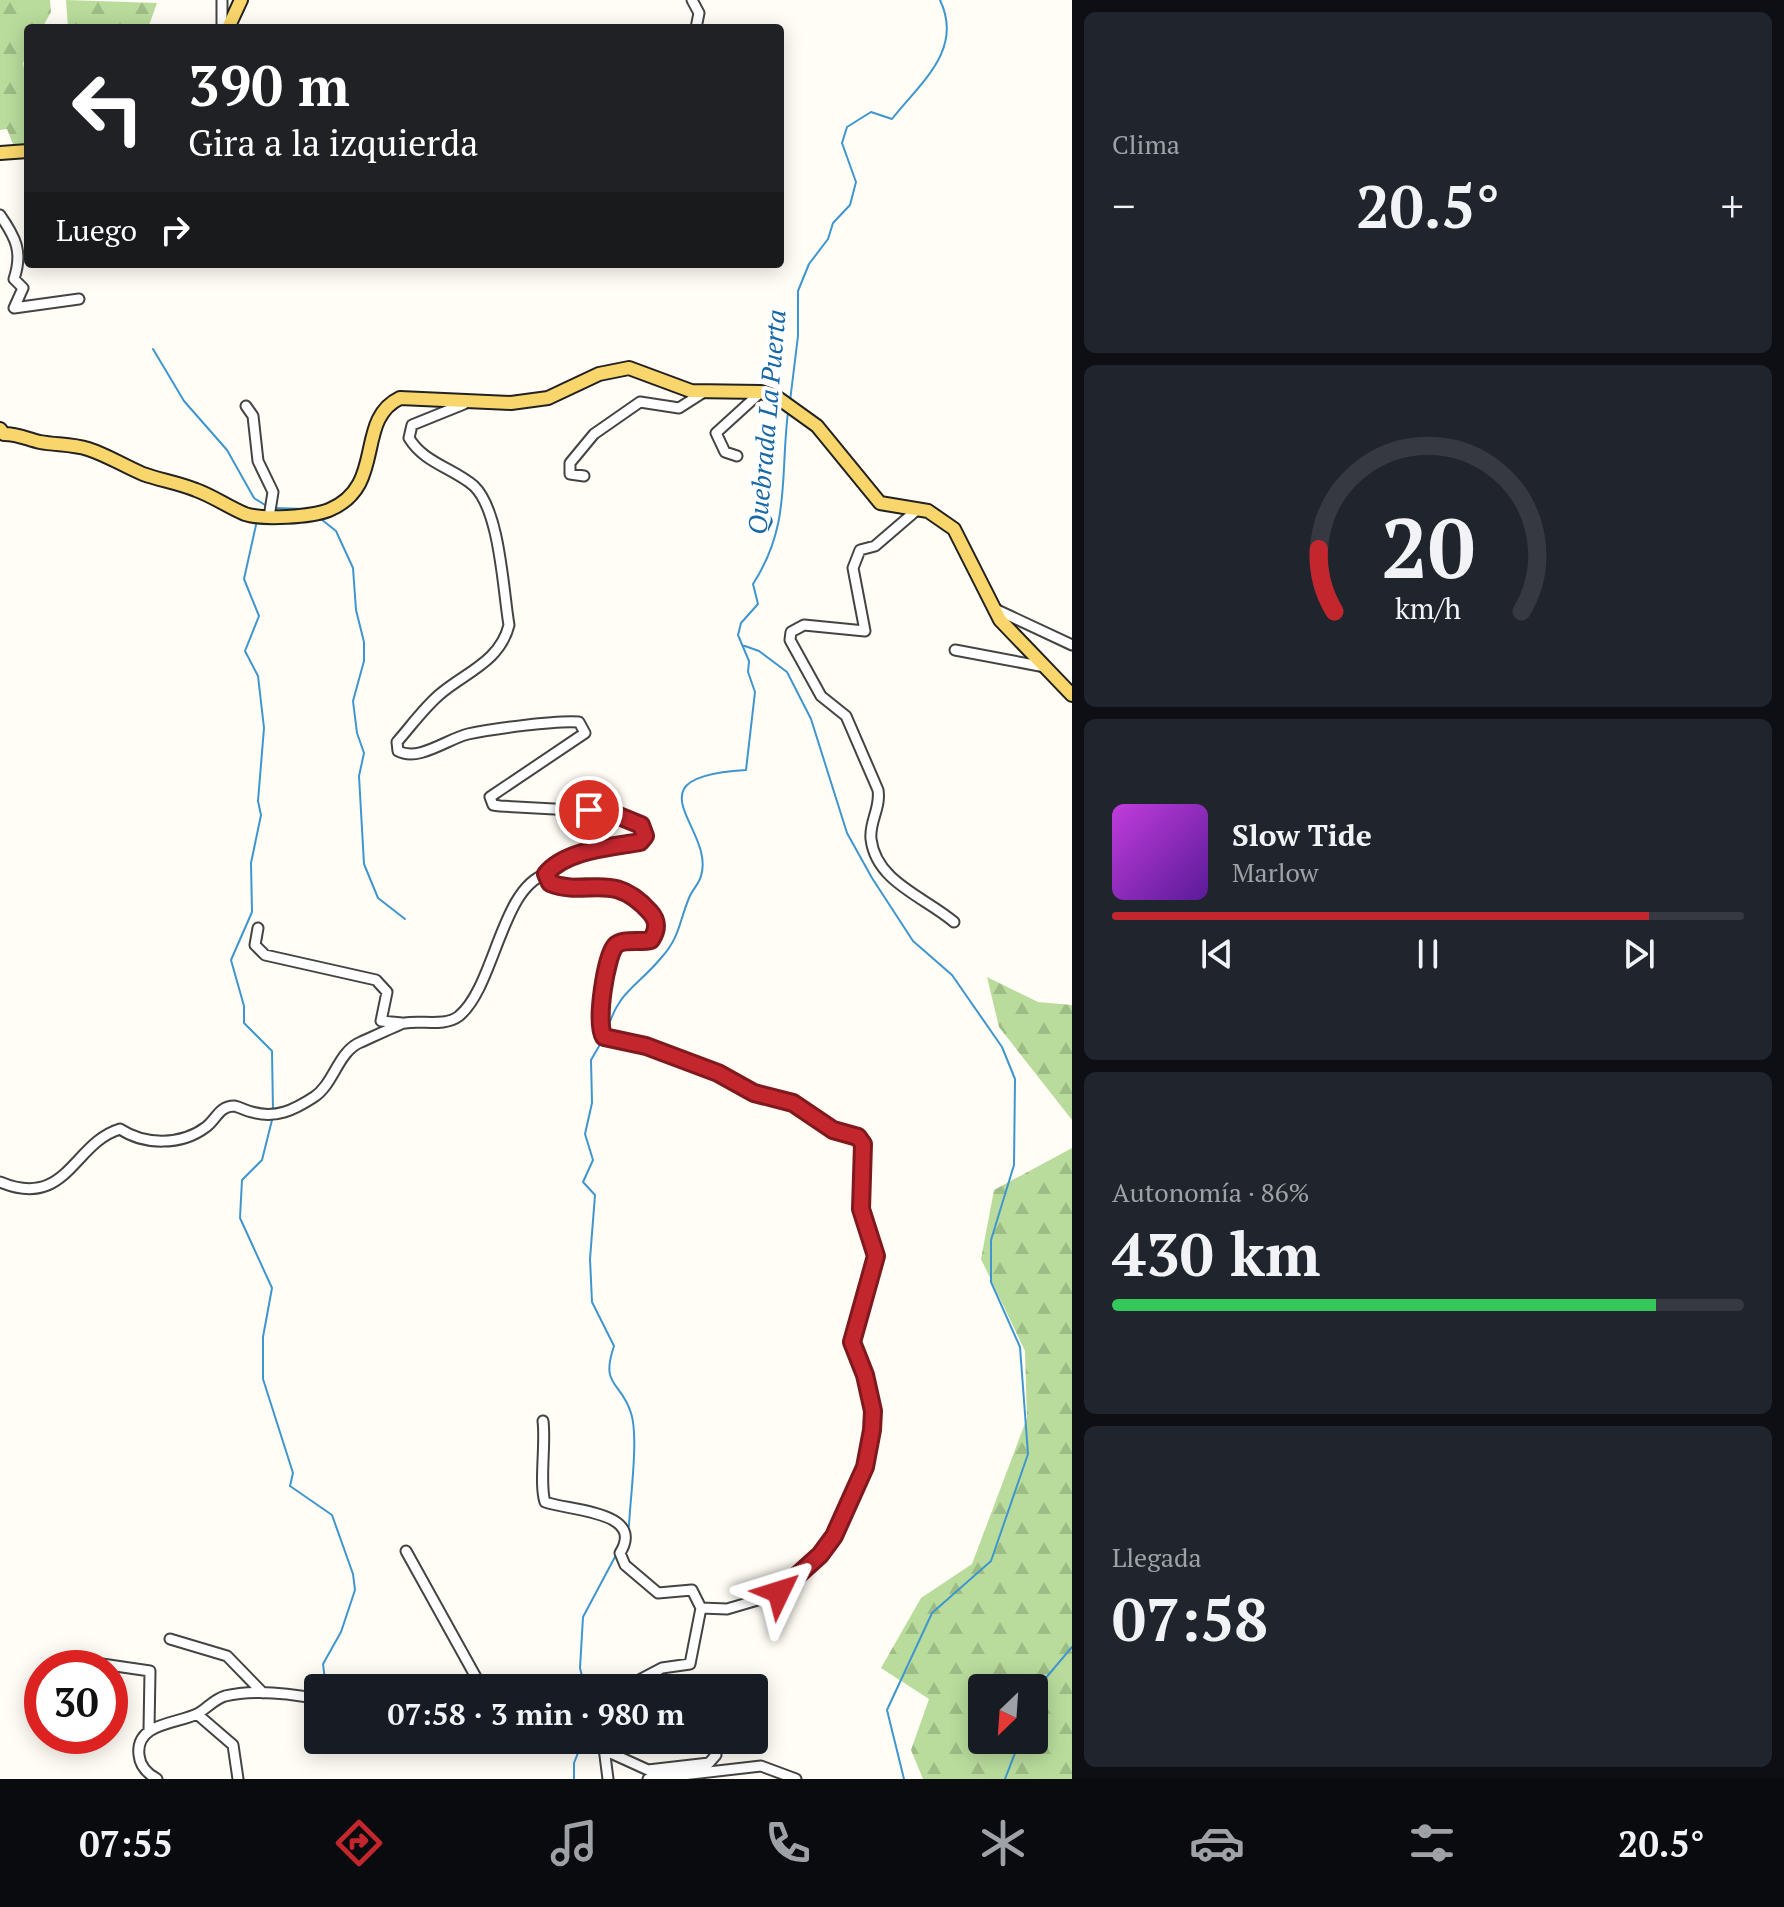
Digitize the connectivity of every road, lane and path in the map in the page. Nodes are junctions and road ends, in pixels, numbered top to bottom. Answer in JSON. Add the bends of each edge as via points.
{"nodes":[{"id":1,"x":222,"y":0,"type":"edge"},
{"id":2,"x":241,"y":0,"type":"edge"},
{"id":3,"x":692,"y":0,"type":"edge"},
{"id":4,"x":225,"y":24,"type":"edge"},
{"id":5,"x":227,"y":24,"type":"edge"},
{"id":6,"x":697,"y":24,"type":"edge"},
{"id":7,"x":24,"y":151,"type":"edge"},
{"id":8,"x":0,"y":153,"type":"edge"},
{"id":9,"x":0,"y":215,"type":"edge"},
{"id":10,"x":79,"y":299,"type":"dead end"},
{"id":11,"x":704,"y":392,"type":"junction"},
{"id":12,"x":761,"y":392,"type":"junction"},
{"id":13,"x":464,"y":404,"type":"junction"},
{"id":14,"x":246,"y":406,"type":"dead end"},
{"id":15,"x":1,"y":432,"type":"edge"},
{"id":16,"x":737,"y":456,"type":"dead end"},
{"id":17,"x":584,"y":476,"type":"dead end"},
{"id":18,"x":918,"y":509,"type":"junction"},
{"id":19,"x":269,"y":517,"type":"junction"},
{"id":20,"x":995,"y":609,"type":"junction"},
{"id":21,"x":1072,"y":645,"type":"edge"},
{"id":22,"x":955,"y":650,"type":"dead end"},
{"id":23,"x":1048,"y":667,"type":"junction"},
{"id":24,"x":1072,"y":695,"type":"edge"},
{"id":25,"x":546,"y":874,"type":"junction"},
{"id":26,"x":954,"y":922,"type":"dead end"},
{"id":27,"x":258,"y":928,"type":"dead end"},
{"id":28,"x":402,"y":1023,"type":"junction"},
{"id":29,"x":0,"y":1182,"type":"edge"},
{"id":30,"x":543,"y":1421,"type":"dead end"},
{"id":31,"x":406,"y":1551,"type":"dead end"},
{"id":32,"x":701,"y":1608,"type":"junction"},
{"id":33,"x":170,"y":1639,"type":"dead end"},
{"id":34,"x":128,"y":1668,"type":"edge"},
{"id":35,"x":474,"y":1674,"type":"edge"},
{"id":36,"x":651,"y":1674,"type":"edge"},
{"id":37,"x":263,"y":1693,"type":"junction"},
{"id":38,"x":304,"y":1697,"type":"edge"},
{"id":39,"x":197,"y":1714,"type":"junction"},
{"id":40,"x":149,"y":1730,"type":"junction"},
{"id":41,"x":605,"y":1754,"type":"edge"},
{"id":42,"x":620,"y":1754,"type":"edge"},
{"id":43,"x":716,"y":1755,"type":"dead end"},
{"id":44,"x":157,"y":1779,"type":"edge"},
{"id":45,"x":238,"y":1779,"type":"edge"},
{"id":46,"x":608,"y":1779,"type":"edge"},
{"id":47,"x":648,"y":1779,"type":"edge"},
{"id":48,"x":796,"y":1779,"type":"edge"}],
"edges":[{"from":1,"to":4,"type":"street"},
{"from":2,"to":5,"type":"main road"},
{"from":3,"to":6,"type":"street","via":[[699,13]]},
{"from":7,"to":8,"type":"main road"},
{"from":9,"to":10,"type":"street","via":[[17,240],[20,259],[14,279],[23,288],[14,308]]},
{"from":11,"to":12,"type":"main road"},
{"from":11,"to":13,"type":"main road","via":[[629,368],[599,374],[548,398]]},
{"from":11,"to":17,"type":"street","via":[[679,408],[640,402],[616,417],[570,463],[570,474]]},
{"from":12,"to":16,"type":"street","via":[[716,433],[725,452]]},
{"from":12,"to":18,"type":"main road","via":[[800,413],[833,442],[872,497],[893,507]]},
{"from":13,"to":19,"type":"main road","via":[[421,397],[392,402],[377,419],[365,475],[347,499],[316,514]]},
{"from":13,"to":25,"type":"street","via":[[412,425],[409,438],[483,496],[493,524],[509,625],[479,669],[434,700],[396,746],[406,754],[467,734],[579,722],[585,733],[580,739],[494,791],[491,801],[500,806],[609,812],[641,825],[645,836],[640,842],[562,862]]},
{"from":14,"to":19,"type":"street","via":[[253,416],[258,461],[273,492]]},
{"from":15,"to":19,"type":"main road","via":[[85,448],[193,488],[245,514]]},
{"from":18,"to":20,"type":"main road","via":[[938,516],[959,535]]},
{"from":18,"to":26,"type":"street","via":[[856,558],[853,568],[865,631],[804,625],[791,632],[790,640],[821,696],[846,716],[878,790],[871,836],[885,874]]},
{"from":20,"to":21,"type":"street"},
{"from":20,"to":23,"type":"main road","via":[[1009,631]]},
{"from":22,"to":23,"type":"street"},
{"from":23,"to":24,"type":"main road"},
{"from":25,"to":28,"type":"street","via":[[529,884],[490,957],[483,983],[458,1017]]},
{"from":25,"to":32,"type":"street","via":[[556,885],[619,889],[656,919],[651,940],[621,942],[613,950],[599,1004],[604,1037],[646,1046],[754,1093],[793,1103],[863,1144],[861,1209],[876,1256],[852,1342],[873,1411],[865,1467],[834,1536],[804,1571],[768,1597],[727,1609]]},
{"from":27,"to":28,"type":"street","via":[[255,945],[265,955],[376,980],[387,992],[381,1021]]},
{"from":28,"to":29,"type":"street","via":[[351,1048],[328,1084],[291,1111],[274,1116],[234,1106],[221,1109],[207,1127],[159,1142],[138,1140],[120,1129],[106,1133],[80,1162],[45,1186],[28,1191]]},
{"from":30,"to":32,"type":"street","via":[[545,1502],[617,1521],[627,1534],[620,1553],[625,1565],[658,1593],[692,1590]]},
{"from":31,"to":35,"type":"street"},
{"from":32,"to":36,"type":"street","via":[[690,1664]]},
{"from":33,"to":37,"type":"street","via":[[227,1656]]},
{"from":34,"to":40,"type":"street","via":[[150,1671]]},
{"from":37,"to":38,"type":"street"},
{"from":37,"to":39,"type":"street","via":[[221,1697]]},
{"from":39,"to":40,"type":"street"},
{"from":39,"to":45,"type":"street","via":[[233,1745]]},
{"from":40,"to":44,"type":"street","via":[[138,1755],[146,1772]]},
{"from":41,"to":46,"type":"street"},
{"from":42,"to":43,"type":"street","via":[[648,1770],[709,1763]]},
{"from":47,"to":48,"type":"street","via":[[761,1766]]}]}
